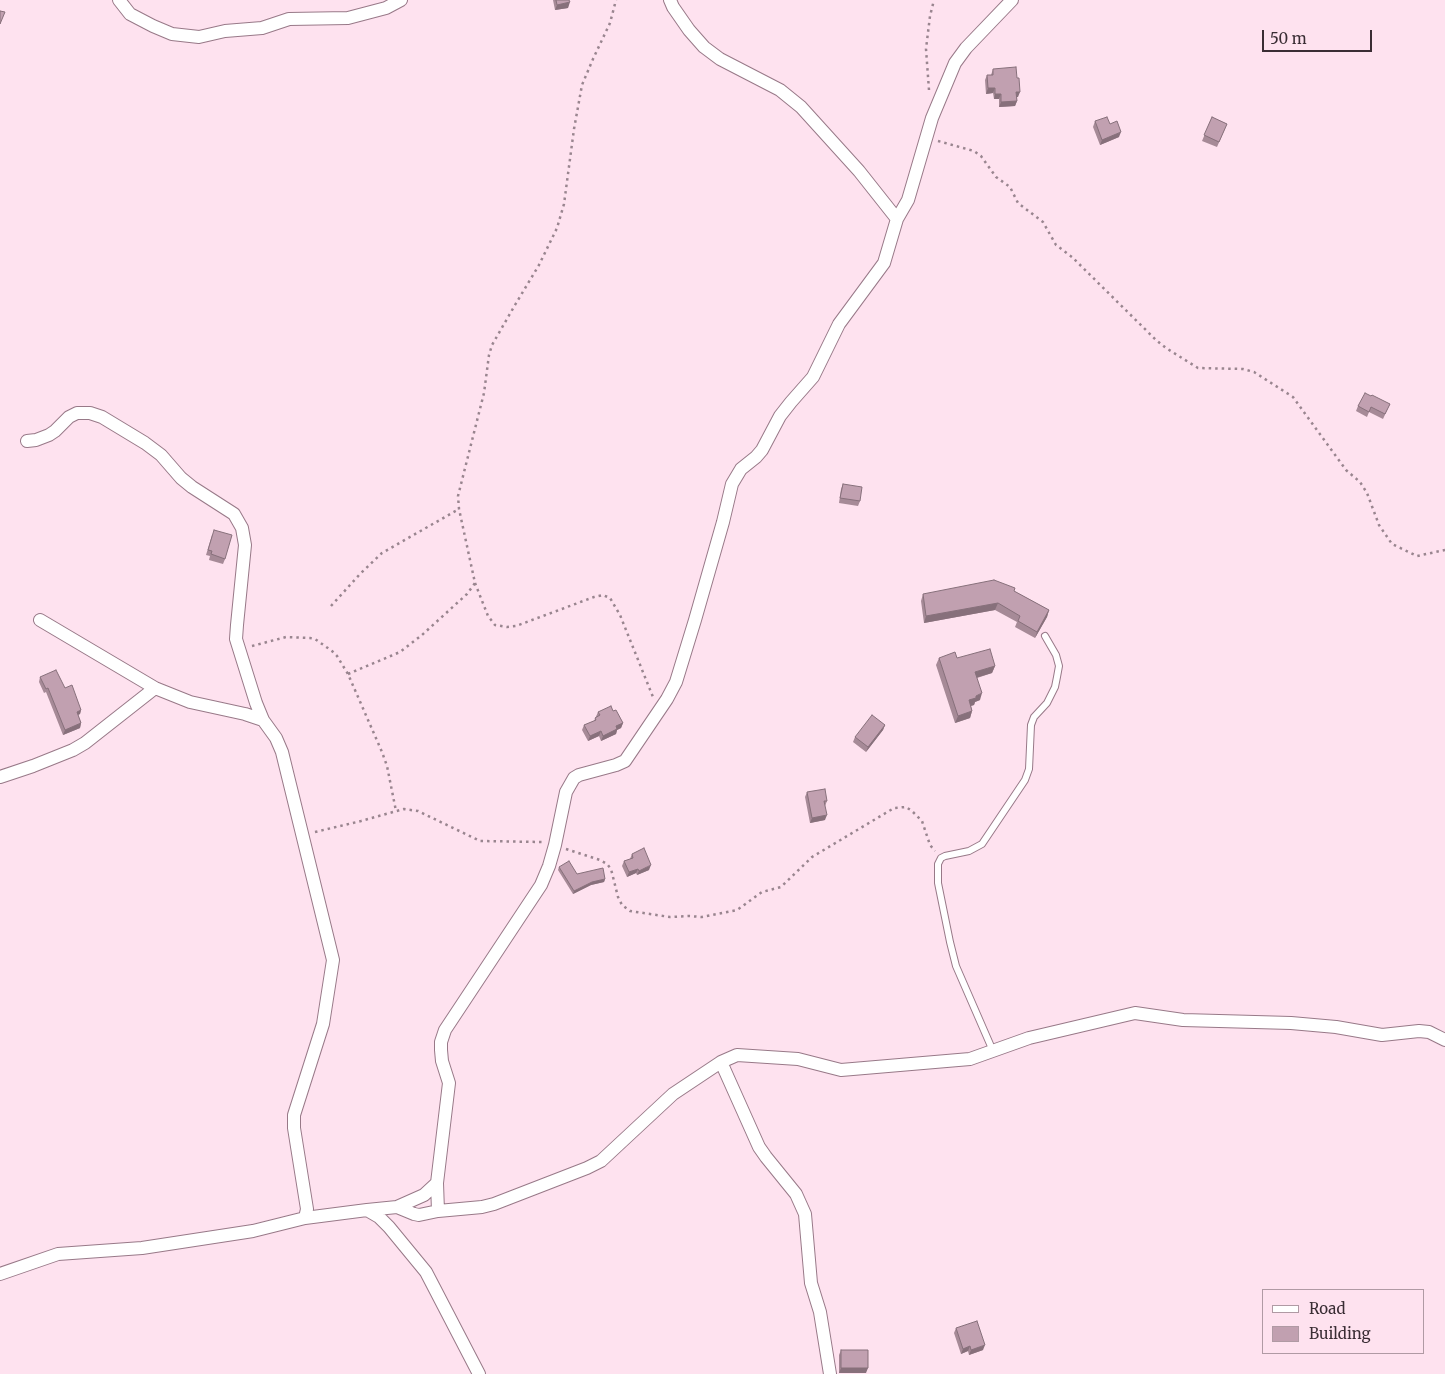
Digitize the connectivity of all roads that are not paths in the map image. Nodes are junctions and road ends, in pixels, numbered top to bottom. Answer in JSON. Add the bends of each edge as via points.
{"nodes":[{"id":1,"x":119,"y":0,"type":"edge"},
{"id":2,"x":402,"y":0,"type":"edge"},
{"id":3,"x":670,"y":0,"type":"edge"},
{"id":4,"x":1012,"y":0,"type":"edge"},
{"id":5,"x":897,"y":220,"type":"junction"},
{"id":6,"x":27,"y":441,"type":"dead end"},
{"id":7,"x":40,"y":620,"type":"dead end"},
{"id":8,"x":1045,"y":636,"type":"dead end"},
{"id":9,"x":156,"y":688,"type":"junction"},
{"id":10,"x":264,"y":720,"type":"junction"},
{"id":11,"x":0,"y":777,"type":"edge"},
{"id":12,"x":1445,"y":1040,"type":"edge"},
{"id":13,"x":993,"y":1051,"type":"junction"},
{"id":14,"x":722,"y":1062,"type":"junction"},
{"id":15,"x":437,"y":1183,"type":"junction"},
{"id":16,"x":397,"y":1207,"type":"junction"},
{"id":17,"x":367,"y":1210,"type":"junction"},
{"id":18,"x":438,"y":1210,"type":"junction"},
{"id":19,"x":305,"y":1218,"type":"junction"},
{"id":20,"x":0,"y":1274,"type":"edge"},
{"id":21,"x":479,"y":1374,"type":"edge"},
{"id":22,"x":830,"y":1374,"type":"edge"}],
"edges":[{"from":1,"to":2,"type":"street","via":[[130,14],[152,26],[172,34],[199,38],[226,31],[262,28],[289,19],[348,18],[386,8]]},
{"from":3,"to":5,"type":"street","via":[[704,47],[720,59],[780,90],[801,107],[859,171]]},
{"from":4,"to":5,"type":"street","via":[[956,63],[932,118],[908,200]]},
{"from":5,"to":15,"type":"street","via":[[884,263],[839,324],[818,368],[780,416],[762,450],[741,469],[732,484],[676,682],[625,761],[574,778],[566,792],[556,844],[540,886],[445,1030],[441,1050],[449,1083]]},
{"from":6,"to":10,"type":"street","via":[[49,434],[77,413],[102,417],[145,443],[192,487],[234,514],[242,528],[245,545],[236,639]]},
{"from":7,"to":9,"type":"street"},
{"from":8,"to":13,"type":"lane","via":[[1056,654],[1058,677],[1047,702],[1031,725],[1029,769],[1025,780],[982,844],[969,851],[945,856],[938,864],[938,883],[956,966]]},
{"from":9,"to":10,"type":"street","via":[[190,702]]},
{"from":9,"to":11,"type":"street","via":[[73,750]]},
{"from":10,"to":19,"type":"street","via":[[282,752],[334,960],[323,1024],[294,1115]]},
{"from":12,"to":13,"type":"street","via":[[1419,1031],[1382,1035],[1336,1027],[1183,1020],[1135,1013],[1029,1038]]},
{"from":13,"to":14,"type":"street","via":[[970,1059],[856,1070],[841,1070],[784,1057],[737,1054]]},
{"from":14,"to":18,"type":"street","via":[[673,1094],[601,1160],[587,1168],[494,1204]]},
{"from":14,"to":22,"type":"street","via":[[759,1147],[796,1194],[806,1214],[811,1283],[820,1312]]},
{"from":15,"to":16,"type":"street","via":[[424,1195]]},
{"from":15,"to":18,"type":"street"},
{"from":16,"to":17,"type":"street"},
{"from":16,"to":18,"type":"street","via":[[414,1214]]},
{"from":17,"to":19,"type":"street"},
{"from":17,"to":21,"type":"street","via":[[389,1226],[426,1272]]},
{"from":19,"to":20,"type":"street","via":[[253,1231],[142,1248],[58,1254]]}]}
